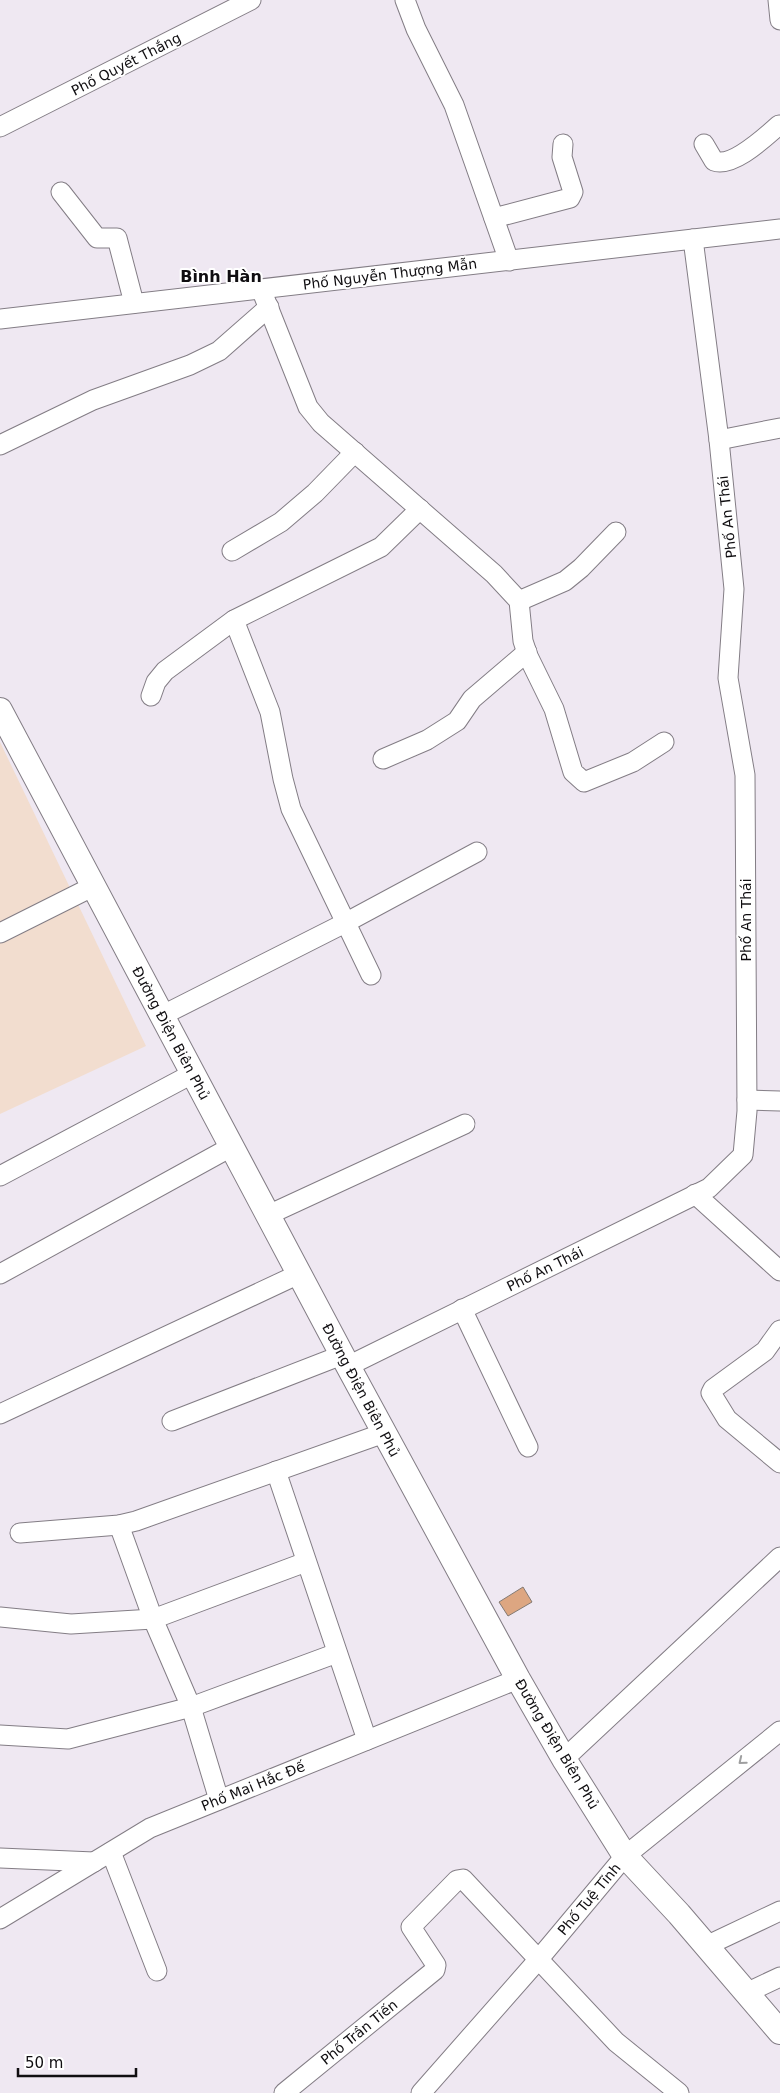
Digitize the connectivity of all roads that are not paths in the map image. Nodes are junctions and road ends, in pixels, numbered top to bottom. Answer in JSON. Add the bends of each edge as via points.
{"nodes":[{"id":1,"x":251,"y":0,"type":"edge"},
{"id":2,"x":404,"y":0,"type":"edge"},
{"id":3,"x":778,"y":0,"type":"edge"},
{"id":4,"x":780,"y":20,"type":"edge"},
{"id":5,"x":780,"y":126,"type":"edge"},
{"id":6,"x":0,"y":127,"type":"edge"},
{"id":7,"x":563,"y":144,"type":"dead end"},
{"id":8,"x":704,"y":144,"type":"dead end"},
{"id":9,"x":62,"y":192,"type":"dead end"},
{"id":10,"x":494,"y":218,"type":"junction"},
{"id":11,"x":780,"y":229,"type":"edge"},
{"id":12,"x":693,"y":239,"type":"junction"},
{"id":13,"x":509,"y":260,"type":"junction"},
{"id":14,"x":261,"y":289,"type":"junction"},
{"id":15,"x":134,"y":303,"type":"junction"},
{"id":16,"x":269,"y":307,"type":"junction"},
{"id":17,"x":0,"y":319,"type":"edge"},
{"id":18,"x":780,"y":428,"type":"edge"},
{"id":19,"x":720,"y":440,"type":"junction"},
{"id":20,"x":0,"y":445,"type":"edge"},
{"id":21,"x":355,"y":452,"type":"junction"},
{"id":22,"x":420,"y":509,"type":"junction"},
{"id":23,"x":616,"y":532,"type":"dead end"},
{"id":24,"x":232,"y":551,"type":"dead end"},
{"id":25,"x":519,"y":601,"type":"junction"},
{"id":26,"x":234,"y":620,"type":"junction"},
{"id":27,"x":527,"y":652,"type":"junction"},
{"id":28,"x":151,"y":696,"type":"dead end"},
{"id":29,"x":0,"y":710,"type":"edge"},
{"id":30,"x":5,"y":734,"type":"edge"},
{"id":31,"x":664,"y":742,"type":"dead end"},
{"id":32,"x":383,"y":759,"type":"dead end"},
{"id":33,"x":477,"y":852,"type":"dead end"},
{"id":34,"x":94,"y":886,"type":"junction"},
{"id":35,"x":345,"y":924,"type":"junction"},
{"id":36,"x":0,"y":934,"type":"edge"},
{"id":37,"x":371,"y":975,"type":"dead end"},
{"id":38,"x":161,"y":1016,"type":"junction"},
{"id":39,"x":192,"y":1074,"type":"junction"},
{"id":40,"x":747,"y":1100,"type":"junction"},
{"id":41,"x":780,"y":1101,"type":"edge"},
{"id":42,"x":465,"y":1124,"type":"dead end"},
{"id":43,"x":231,"y":1147,"type":"junction"},
{"id":44,"x":0,"y":1176,"type":"edge"},
{"id":45,"x":695,"y":1194,"type":"junction"},
{"id":46,"x":268,"y":1215,"type":"junction"},
{"id":47,"x":780,"y":1271,"type":"edge"},
{"id":48,"x":0,"y":1274,"type":"edge"},
{"id":49,"x":299,"y":1274,"type":"junction"},
{"id":50,"x":462,"y":1309,"type":"junction"},
{"id":51,"x":780,"y":1330,"type":"edge"},
{"id":52,"x":345,"y":1360,"type":"junction"},
{"id":53,"x":0,"y":1414,"type":"edge"},
{"id":54,"x":172,"y":1421,"type":"dead end"},
{"id":55,"x":384,"y":1433,"type":"junction"},
{"id":56,"x":528,"y":1447,"type":"dead end"},
{"id":57,"x":780,"y":1464,"type":"edge"},
{"id":58,"x":276,"y":1471,"type":"junction"},
{"id":59,"x":119,"y":1525,"type":"junction"},
{"id":60,"x":20,"y":1533,"type":"dead end"},
{"id":61,"x":780,"y":1557,"type":"edge"},
{"id":62,"x":306,"y":1562,"type":"junction"},
{"id":63,"x":0,"y":1617,"type":"edge"},
{"id":64,"x":153,"y":1619,"type":"junction"},
{"id":65,"x":337,"y":1653,"type":"junction"},
{"id":66,"x":518,"y":1679,"type":"junction"},
{"id":67,"x":191,"y":1707,"type":"junction"},
{"id":68,"x":780,"y":1731,"type":"edge"},
{"id":69,"x":0,"y":1735,"type":"edge"},
{"id":70,"x":367,"y":1740,"type":"junction"},
{"id":71,"x":564,"y":1758,"type":"junction"},
{"id":72,"x":220,"y":1800,"type":"junction"},
{"id":73,"x":111,"y":1852,"type":"junction"},
{"id":74,"x":625,"y":1856,"type":"junction"},
{"id":75,"x":0,"y":1858,"type":"edge"},
{"id":76,"x":94,"y":1862,"type":"junction"},
{"id":77,"x":780,"y":1911,"type":"edge"},
{"id":78,"x":0,"y":1919,"type":"edge"},
{"id":79,"x":706,"y":1946,"type":"junction"},
{"id":80,"x":538,"y":1960,"type":"junction"},
{"id":81,"x":157,"y":1971,"type":"dead end"},
{"id":82,"x":780,"y":1977,"type":"edge"},
{"id":83,"x":746,"y":1993,"type":"junction"},
{"id":84,"x":780,"y":2032,"type":"edge"},
{"id":85,"x":284,"y":2093,"type":"edge"},
{"id":86,"x":421,"y":2093,"type":"edge"},
{"id":87,"x":679,"y":2093,"type":"edge"}],
"edges":[{"from":1,"to":6,"type":"street","name":"Phố Quyết Thắng"},
{"from":2,"to":10,"type":"street","via":[[454,105]]},
{"from":3,"to":4,"type":"street"},
{"from":5,"to":8,"type":"street","via":[[726,162],[714,161]]},
{"from":7,"to":10,"type":"street","via":[[562,157],[573,192],[570,198]]},
{"from":9,"to":15,"type":"street","via":[[97,238],[117,238]]},
{"from":10,"to":13,"type":"street"},
{"from":11,"to":12,"type":"street","name":"Phố Nguyễn Thượng Mẫn"},
{"from":12,"to":13,"type":"street","name":"Phố Nguyễn Thượng Mẫn"},
{"from":12,"to":19,"type":"street","name":"Phố An Thái"},
{"from":13,"to":14,"type":"street","name":"Phố Nguyễn Thượng Mẫn"},
{"from":14,"to":15,"type":"street","name":"Phố Nguyễn Thượng Mẫn"},
{"from":14,"to":16,"type":"street"},
{"from":15,"to":17,"type":"street","name":"Phố Nguyễn Thượng Mẫn"},
{"from":16,"to":20,"type":"street","via":[[219,351],[190,365],[93,400]]},
{"from":16,"to":21,"type":"street","via":[[308,407],[321,423]]},
{"from":18,"to":19,"type":"street"},
{"from":19,"to":40,"type":"street","name":"Phố An Thái","via":[[734,589],[728,678],[745,775]]},
{"from":21,"to":22,"type":"street"},
{"from":21,"to":24,"type":"street","via":[[281,522]]},
{"from":22,"to":25,"type":"street","via":[[494,574]]},
{"from":22,"to":26,"type":"street","via":[[382,547]]},
{"from":23,"to":25,"type":"street","via":[[565,581]]},
{"from":25,"to":27,"type":"street"},
{"from":26,"to":28,"type":"street","via":[[165,671]]},
{"from":26,"to":35,"type":"street","via":[[270,712],[291,809]]},
{"from":27,"to":31,"type":"street","via":[[554,709],[573,772],[584,782],[633,762]]},
{"from":27,"to":32,"type":"street","via":[[472,699],[457,721],[427,740]]},
{"from":29,"to":30,"type":"main road","name":"Đường Điện Biên Phủ"},
{"from":30,"to":34,"type":"main road","name":"Đường Điện Biên Phủ"},
{"from":33,"to":35,"type":"street"},
{"from":34,"to":36,"type":"street"},
{"from":34,"to":38,"type":"main road","name":"Đường Điện Biên Phủ"},
{"from":35,"to":37,"type":"street"},
{"from":35,"to":38,"type":"street"},
{"from":38,"to":39,"type":"main road","name":"Đường Điện Biên Phủ"},
{"from":39,"to":43,"type":"main road","name":"Đường Điện Biên Phủ"},
{"from":39,"to":44,"type":"street"},
{"from":40,"to":41,"type":"street"},
{"from":40,"to":45,"type":"street","name":"Phố An Thái","via":[[743,1155],[708,1188]]},
{"from":42,"to":46,"type":"street"},
{"from":43,"to":46,"type":"main road","name":"Đường Điện Biên Phủ"},
{"from":43,"to":48,"type":"street"},
{"from":45,"to":47,"type":"street"},
{"from":45,"to":50,"type":"street","name":"Phố An Thái"},
{"from":46,"to":49,"type":"main road","name":"Đường Điện Biên Phủ"},
{"from":49,"to":52,"type":"main road","name":"Đường Điện Biên Phủ"},
{"from":49,"to":53,"type":"street"},
{"from":50,"to":52,"type":"street","name":"Phố An Thái"},
{"from":50,"to":56,"type":"street"},
{"from":51,"to":57,"type":"street","via":[[766,1351],[713,1388],[711,1393],[727,1419]]},
{"from":52,"to":54,"type":"street","name":"Phố An Thái"},
{"from":52,"to":55,"type":"main road","name":"Đường Điện Biên Phủ"},
{"from":55,"to":58,"type":"street"},
{"from":55,"to":66,"type":"main road","name":"Đường Điện Biên Phủ"},
{"from":58,"to":59,"type":"street"},
{"from":58,"to":62,"type":"street"},
{"from":59,"to":60,"type":"street"},
{"from":59,"to":64,"type":"street"},
{"from":61,"to":71,"type":"street"},
{"from":62,"to":64,"type":"street"},
{"from":62,"to":65,"type":"street"},
{"from":63,"to":64,"type":"street","via":[[71,1624]]},
{"from":64,"to":67,"type":"street"},
{"from":65,"to":67,"type":"street"},
{"from":65,"to":70,"type":"street"},
{"from":66,"to":70,"type":"street","name":"Phố Mai Hắc Đế"},
{"from":66,"to":71,"type":"main road","name":"Đường Điện Biên Phủ"},
{"from":67,"to":69,"type":"street","via":[[68,1739]]},
{"from":67,"to":72,"type":"street"},
{"from":68,"to":74,"type":"street","name":"Phố Tuệ Tĩnh","one_way":true},
{"from":70,"to":72,"type":"street","name":"Phố Mai Hắc Đế"},
{"from":71,"to":74,"type":"main road","name":"Đường Điện Biên Phủ"},
{"from":72,"to":73,"type":"street","name":"Phố Mai Hắc Đế","via":[[150,1828]]},
{"from":73,"to":76,"type":"street","name":"Phố Mai Hắc Đế"},
{"from":73,"to":81,"type":"street"},
{"from":74,"to":79,"type":"main road","name":"Đường Điện Biên Phủ"},
{"from":74,"to":80,"type":"street","name":"Phố Tuệ Tĩnh"},
{"from":75,"to":76,"type":"street"},
{"from":76,"to":78,"type":"street","name":"Phố Mai Hắc Đế"},
{"from":77,"to":79,"type":"street"},
{"from":79,"to":83,"type":"main road","name":"Đường Điện Biên Phủ"},
{"from":80,"to":85,"type":"street","name":"Phố Trần Tiến","via":[[463,1879],[457,1880],[411,1927],[436,1965],[434,1970]]},
{"from":80,"to":86,"type":"street","name":"Phố Tuệ Tĩnh"},
{"from":80,"to":87,"type":"street","via":[[616,2042]]},
{"from":82,"to":83,"type":"street"},
{"from":83,"to":84,"type":"main road","name":"Đường Điện Biên Phủ"}]}
